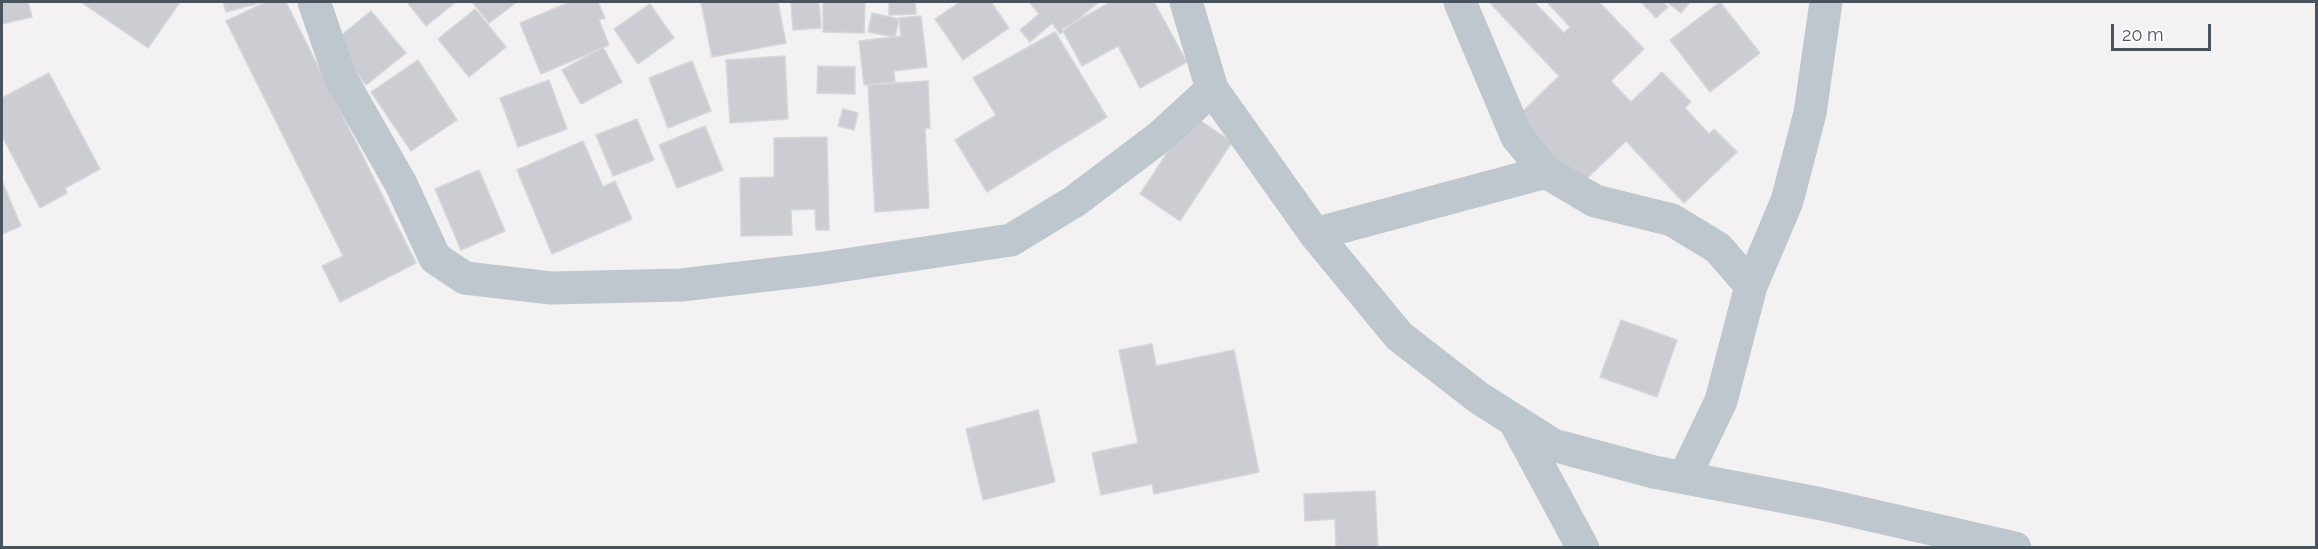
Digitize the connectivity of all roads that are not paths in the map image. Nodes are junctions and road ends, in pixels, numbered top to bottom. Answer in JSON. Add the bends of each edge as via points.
{"nodes":[{"id":1,"x":314,"y":2,"type":"edge"},
{"id":2,"x":1460,"y":2,"type":"edge"},
{"id":3,"x":1826,"y":2,"type":"edge"},
{"id":4,"x":1182,"y":8,"type":"edge"},
{"id":5,"x":1212,"y":89,"type":"junction"},
{"id":6,"x":1546,"y":172,"type":"junction"},
{"id":7,"x":1315,"y":234,"type":"junction"},
{"id":8,"x":1751,"y":286,"type":"junction"},
{"id":9,"x":1514,"y":420,"type":"junction"},
{"id":10,"x":1684,"y":478,"type":"junction"},
{"id":11,"x":1583,"y":548,"type":"edge"},
{"id":12,"x":2015,"y":548,"type":"edge"}],
"edges":[{"from":1,"to":5,"type":"street","via":[[340,77],[401,184],[435,258],[465,278],[551,288],[681,285],[1011,240],[1075,201],[1161,136]]},
{"from":2,"to":6,"type":"street","via":[[1517,137]]},
{"from":3,"to":8,"type":"street","via":[[1810,113],[1787,201]]},
{"from":4,"to":5,"type":"street"},
{"from":5,"to":7,"type":"street"},
{"from":6,"to":7,"type":"street"},
{"from":6,"to":8,"type":"street","via":[[1595,201],[1672,220],[1718,248]]},
{"from":7,"to":9,"type":"street","via":[[1399,336],[1479,399]]},
{"from":8,"to":10,"type":"street","via":[[1721,401]]},
{"from":9,"to":10,"type":"street","via":[[1553,445]]},
{"from":9,"to":11,"type":"street"},
{"from":10,"to":12,"type":"street","via":[[1822,504]]}]}
